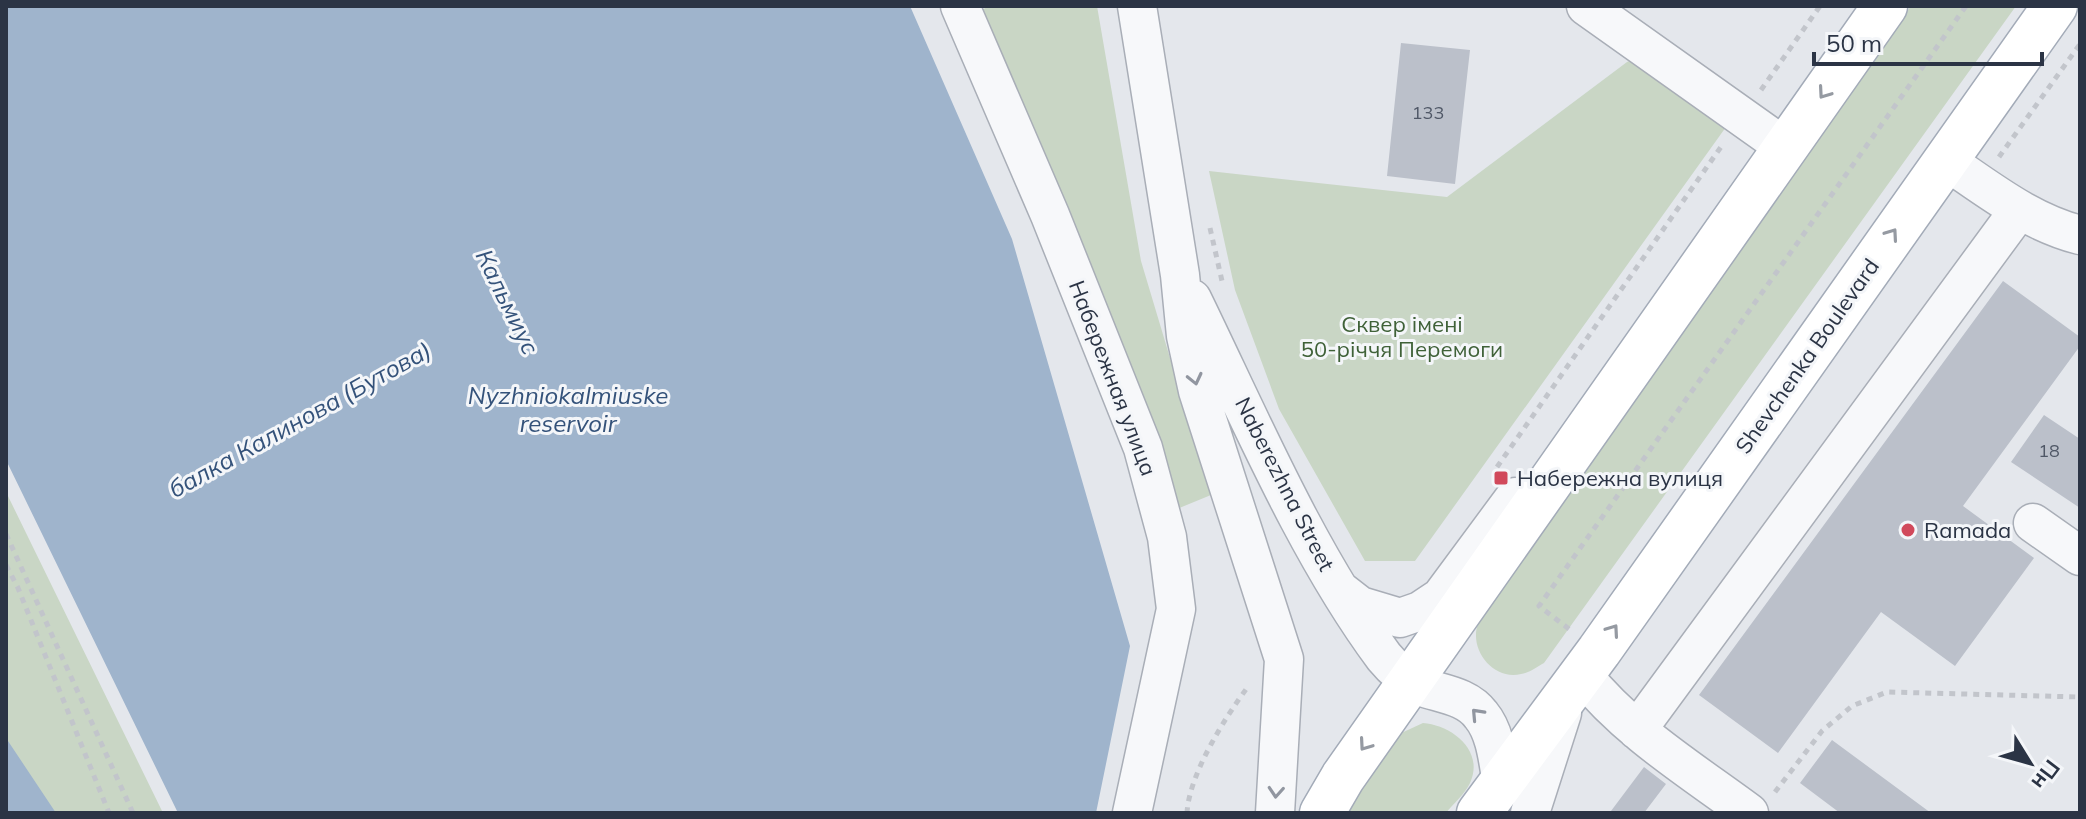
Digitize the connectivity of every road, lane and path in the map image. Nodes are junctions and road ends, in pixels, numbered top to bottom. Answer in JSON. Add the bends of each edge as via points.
{"nodes":[{"id":1,"x":960,"y":6,"type":"edge"},
{"id":2,"x":1137,"y":6,"type":"edge"},
{"id":3,"x":1586,"y":6,"type":"edge"},
{"id":4,"x":1820,"y":6,"type":"edge"},
{"id":5,"x":1885,"y":6,"type":"edge"},
{"id":6,"x":1966,"y":6,"type":"edge"},
{"id":7,"x":2055,"y":6,"type":"edge"},
{"id":8,"x":1742,"y":117,"type":"junction"},
{"id":9,"x":1786,"y":148,"type":"junction"},
{"id":10,"x":1945,"y":160,"type":"junction"},
{"id":11,"x":1209,"y":222,"type":"dead end"},
{"id":12,"x":2050,"y":224,"type":"edge"},
{"id":13,"x":2080,"y":262,"type":"edge"},
{"id":14,"x":1180,"y":275,"type":"junction"},
{"id":15,"x":1224,"y":292,"type":"dead end"},
{"id":16,"x":1657,"y":332,"type":"junction"},
{"id":17,"x":1488,"y":480,"type":"dead end"},
{"id":18,"x":2033,"y":523,"type":"dead end"},
{"id":19,"x":6,"y":534,"type":"edge"},
{"id":20,"x":2080,"y":556,"type":"edge"},
{"id":21,"x":6,"y":565,"type":"edge"},
{"id":22,"x":1340,"y":591,"type":"junction"},
{"id":23,"x":1569,"y":629,"type":"dead end"},
{"id":24,"x":1269,"y":670,"type":"junction"},
{"id":25,"x":1410,"y":681,"type":"junction"},
{"id":26,"x":1576,"y":682,"type":"junction"},
{"id":27,"x":2080,"y":697,"type":"edge"},
{"id":28,"x":1637,"y":730,"type":"junction"},
{"id":29,"x":1504,"y":803,"type":"edge"},
{"id":30,"x":1760,"y":806,"type":"edge"},
{"id":31,"x":1322,"y":812,"type":"edge"},
{"id":32,"x":109,"y":813,"type":"edge"},
{"id":33,"x":133,"y":813,"type":"edge"},
{"id":34,"x":1132,"y":813,"type":"edge"},
{"id":35,"x":1187,"y":813,"type":"edge"},
{"id":36,"x":1275,"y":813,"type":"edge"}],
"edges":[{"from":1,"to":34,"type":"street","name":"Набережная улица","via":[[1143,448],[1167,537],[1176,609]]},
{"from":2,"to":14,"type":"street","name":"Naberezhna Street"},
{"from":3,"to":8,"type":"street"},
{"from":4,"to":8,"type":"path"},
{"from":5,"to":9,"type":"main road","one_way":true},
{"from":6,"to":23,"type":"path","via":[[1539,606]]},
{"from":7,"to":10,"type":"main road","name":"Shevchenka Boulevard"},
{"from":8,"to":9,"type":"street"},
{"from":8,"to":17,"type":"path"},
{"from":9,"to":16,"type":"main road"},
{"from":10,"to":12,"type":"street"},
{"from":26,"to":10,"type":"main road","name":"Shevchenka Boulevard","one_way":true},
{"from":11,"to":15,"type":"path"},
{"from":12,"to":13,"type":"street"},
{"from":12,"to":28,"type":"street"},
{"from":14,"to":22,"type":"street","name":"Naberezhna Street"},
{"from":14,"to":24,"type":"street","name":"Naberezhna Street","one_way":true,"via":[[1198,391]]},
{"from":16,"to":22,"type":"street","via":[[1615,361],[1441,597],[1400,618],[1360,606]]},
{"from":16,"to":25,"type":"main road"},
{"from":18,"to":20,"type":"street"},
{"from":19,"to":33,"type":"path"},
{"from":21,"to":32,"type":"path"},
{"from":22,"to":25,"type":"street","name":"Naberezhna Street","via":[[1386,660]]},
{"from":24,"to":35,"type":"path","via":[[1197,769]]},
{"from":24,"to":36,"type":"street","one_way":true},
{"from":29,"to":25,"type":"street","name":"Shevchenka Boulevard","one_way":true,"via":[[1495,747],[1480,712]]},
{"from":25,"to":31,"type":"main road","one_way":true},
{"from":26,"to":28,"type":"street"},
{"from":26,"to":29,"type":"main road","name":"Shevchenka Boulevard"},
{"from":27,"to":30,"type":"path","via":[[1887,692],[1852,706],[1822,731]]},
{"from":28,"to":30,"type":"street"}]}
